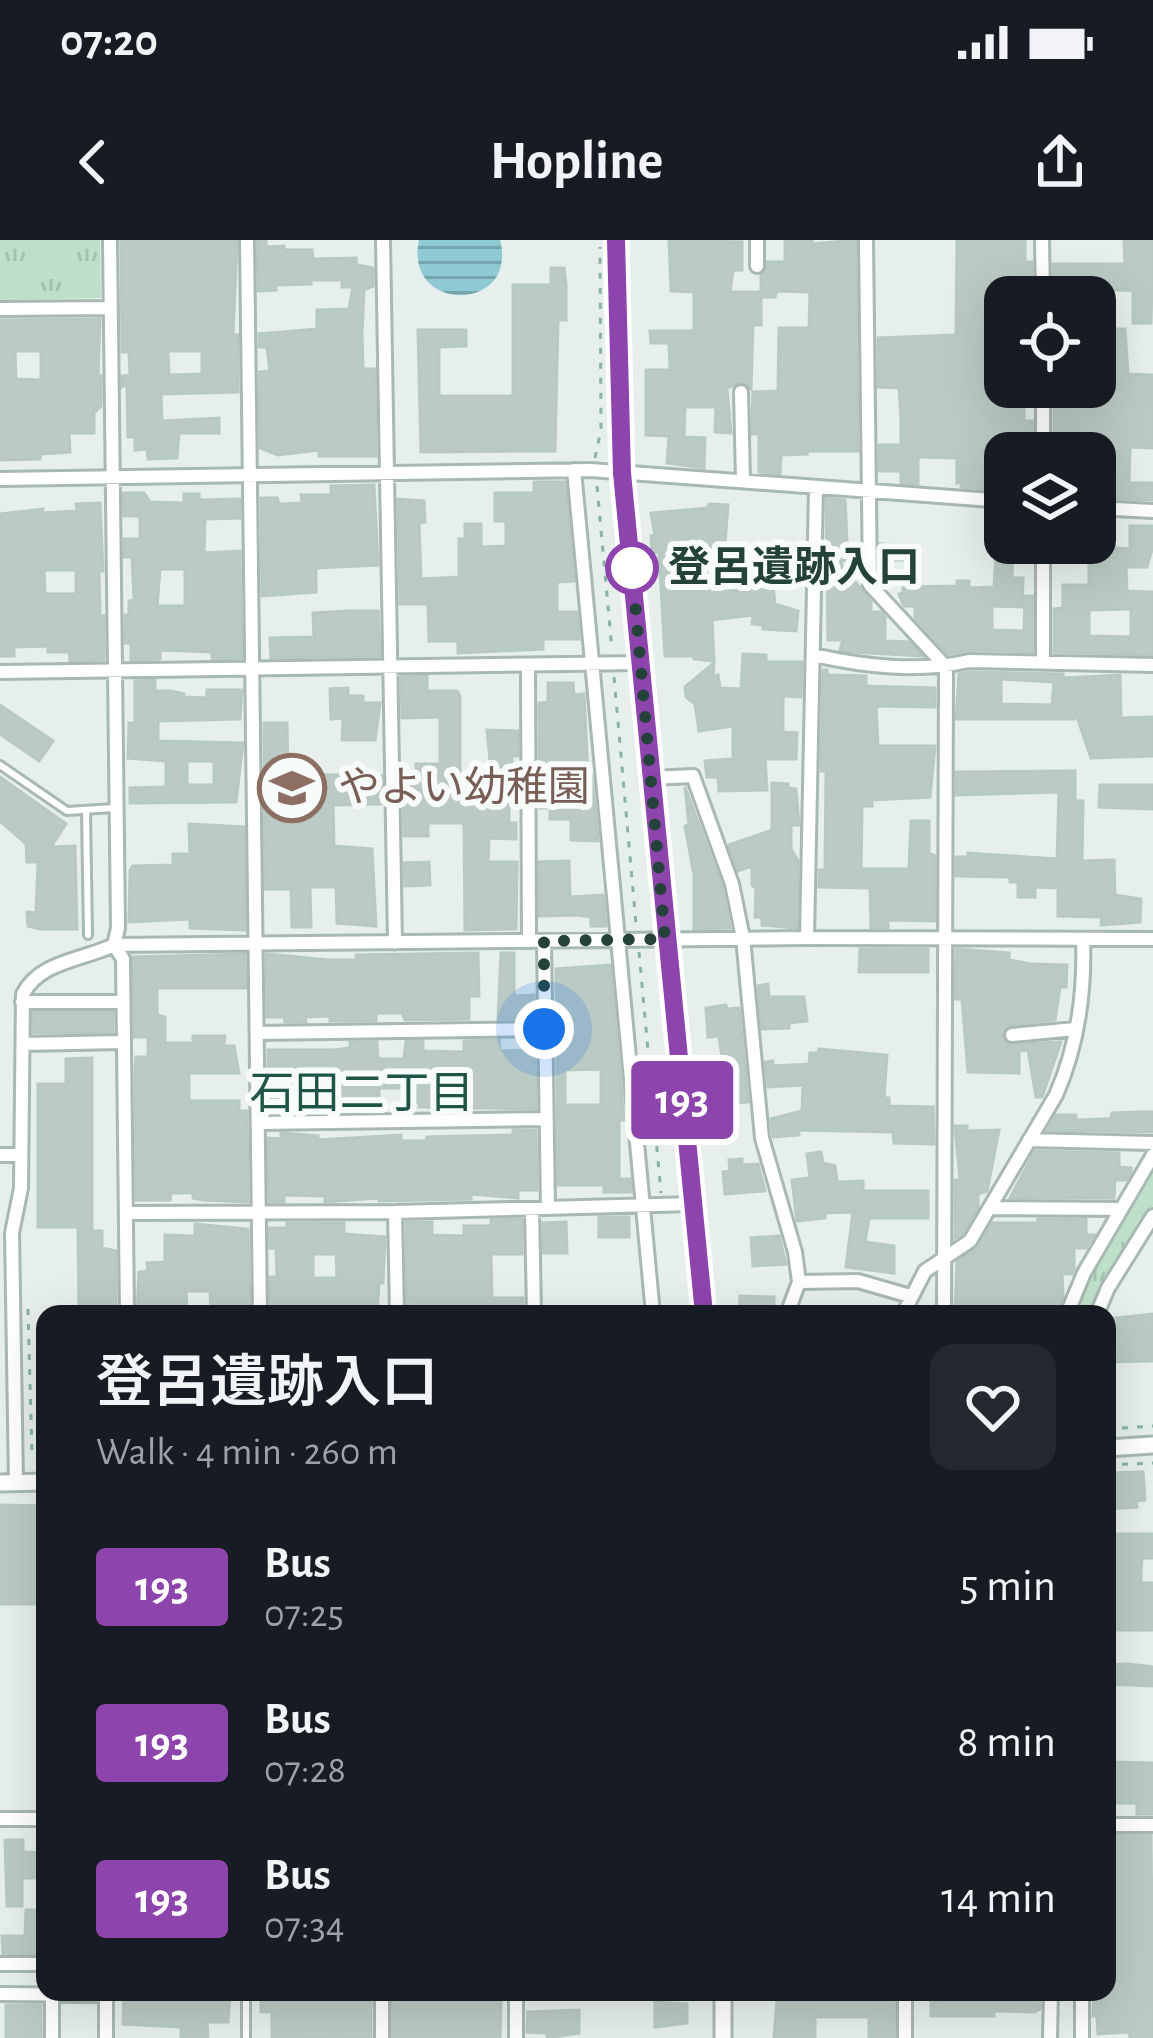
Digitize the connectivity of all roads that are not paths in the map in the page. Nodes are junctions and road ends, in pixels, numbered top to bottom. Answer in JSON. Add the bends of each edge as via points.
{"nodes":[{"id":1,"x":110,"y":240,"type":"edge"},
{"id":2,"x":247,"y":240,"type":"edge"},
{"id":3,"x":383,"y":240,"type":"edge"},
{"id":4,"x":616,"y":240,"type":"edge"},
{"id":5,"x":757,"y":240,"type":"edge"},
{"id":6,"x":866,"y":240,"type":"edge"},
{"id":7,"x":1042,"y":240,"type":"edge"},
{"id":8,"x":757,"y":266,"type":"dead end"},
{"id":9,"x":1042,"y":276,"type":"edge"},
{"id":10,"x":111,"y":308,"type":"junction"},
{"id":11,"x":0,"y":309,"type":"edge"},
{"id":12,"x":741,"y":392,"type":"dead end"},
{"id":13,"x":574,"y":470,"type":"junction"},
{"id":14,"x":388,"y":471,"type":"junction"},
{"id":15,"x":622,"y":473,"type":"junction"},
{"id":16,"x":250,"y":476,"type":"junction"},
{"id":17,"x":0,"y":479,"type":"edge"},
{"id":18,"x":114,"y":480,"type":"junction"},
{"id":19,"x":743,"y":482,"type":"junction"},
{"id":20,"x":816,"y":488,"type":"junction"},
{"id":21,"x":868,"y":490,"type":"junction"},
{"id":22,"x":984,"y":500,"type":"edge"},
{"id":23,"x":1116,"y":509,"type":"edge"},
{"id":24,"x":1153,"y":512,"type":"edge"},
{"id":25,"x":1043,"y":564,"type":"edge"},
{"id":26,"x":813,"y":655,"type":"junction"},
{"id":27,"x":641,"y":663,"type":"junction"},
{"id":28,"x":595,"y":664,"type":"junction"},
{"id":29,"x":1043,"y":664,"type":"junction"},
{"id":30,"x":528,"y":665,"type":"junction"},
{"id":31,"x":1153,"y":665,"type":"edge"},
{"id":32,"x":390,"y":667,"type":"junction"},
{"id":33,"x":946,"y":667,"type":"junction"},
{"id":34,"x":254,"y":670,"type":"junction"},
{"id":35,"x":115,"y":671,"type":"junction"},
{"id":36,"x":0,"y":672,"type":"edge"},
{"id":37,"x":0,"y":765,"type":"edge"},
{"id":38,"x":651,"y":778,"type":"junction"},
{"id":39,"x":115,"y":808,"type":"junction"},
{"id":40,"x":86,"y":811,"type":"junction"},
{"id":41,"x":88,"y":935,"type":"dead end"},
{"id":42,"x":743,"y":938,"type":"junction"},
{"id":43,"x":807,"y":938,"type":"junction"},
{"id":44,"x":665,"y":939,"type":"junction"},
{"id":45,"x":944,"y":939,"type":"junction"},
{"id":46,"x":1084,"y":939,"type":"junction"},
{"id":47,"x":1153,"y":939,"type":"edge"},
{"id":48,"x":621,"y":940,"type":"junction"},
{"id":49,"x":536,"y":941,"type":"junction"},
{"id":50,"x":395,"y":943,"type":"junction"},
{"id":51,"x":256,"y":944,"type":"junction"},
{"id":52,"x":114,"y":945,"type":"junction"},
{"id":53,"x":22,"y":1002,"type":"junction"},
{"id":54,"x":123,"y":1002,"type":"junction"},
{"id":55,"x":544,"y":1029,"type":"junction"},
{"id":56,"x":1075,"y":1029,"type":"junction"},
{"id":57,"x":257,"y":1033,"type":"junction"},
{"id":58,"x":1012,"y":1035,"type":"dead end"},
{"id":59,"x":124,"y":1042,"type":"junction"},
{"id":60,"x":22,"y":1044,"type":"junction"},
{"id":61,"x":545,"y":1119,"type":"junction"},
{"id":62,"x":260,"y":1123,"type":"junction"},
{"id":63,"x":1029,"y":1140,"type":"junction"},
{"id":64,"x":1153,"y":1143,"type":"edge"},
{"id":65,"x":0,"y":1155,"type":"edge"},
{"id":66,"x":21,"y":1155,"type":"junction"},
{"id":67,"x":1153,"y":1156,"type":"edge"},
{"id":68,"x":652,"y":1204,"type":"junction"},
{"id":69,"x":693,"y":1204,"type":"junction"},
{"id":70,"x":548,"y":1208,"type":"junction"},
{"id":71,"x":989,"y":1208,"type":"junction"},
{"id":72,"x":532,"y":1209,"type":"junction"},
{"id":73,"x":1121,"y":1209,"type":"junction"},
{"id":74,"x":395,"y":1212,"type":"junction"},
{"id":75,"x":127,"y":1213,"type":"junction"},
{"id":76,"x":261,"y":1213,"type":"junction"},
{"id":77,"x":1153,"y":1216,"type":"edge"},
{"id":78,"x":944,"y":1257,"type":"junction"},
{"id":79,"x":799,"y":1282,"type":"junction"},
{"id":80,"x":910,"y":1296,"type":"junction"},
{"id":81,"x":127,"y":1305,"type":"edge"},
{"id":82,"x":260,"y":1305,"type":"edge"},
{"id":83,"x":397,"y":1305,"type":"edge"},
{"id":84,"x":534,"y":1305,"type":"edge"},
{"id":85,"x":653,"y":1305,"type":"edge"},
{"id":86,"x":703,"y":1305,"type":"edge"},
{"id":87,"x":790,"y":1305,"type":"edge"},
{"id":88,"x":906,"y":1305,"type":"edge"},
{"id":89,"x":944,"y":1305,"type":"edge"},
{"id":90,"x":1071,"y":1305,"type":"edge"},
{"id":91,"x":1101,"y":1305,"type":"edge"},
{"id":92,"x":1153,"y":1445,"type":"edge"},
{"id":93,"x":1116,"y":1447,"type":"edge"},
{"id":94,"x":8,"y":1483,"type":"edge"},
{"id":95,"x":0,"y":1819,"type":"edge"},
{"id":96,"x":36,"y":1819,"type":"edge"},
{"id":97,"x":1116,"y":1825,"type":"edge"},
{"id":98,"x":1153,"y":1825,"type":"edge"},
{"id":99,"x":0,"y":1964,"type":"edge"},
{"id":100,"x":36,"y":1964,"type":"edge"},
{"id":101,"x":36,"y":1993,"type":"edge"},
{"id":102,"x":0,"y":1994,"type":"edge"},
{"id":103,"x":52,"y":2001,"type":"edge"},
{"id":104,"x":106,"y":2001,"type":"edge"},
{"id":105,"x":246,"y":2001,"type":"edge"},
{"id":106,"x":382,"y":2001,"type":"edge"},
{"id":107,"x":516,"y":2001,"type":"edge"},
{"id":108,"x":723,"y":2001,"type":"edge"},
{"id":109,"x":905,"y":2001,"type":"edge"},
{"id":110,"x":1051,"y":2001,"type":"edge"},
{"id":111,"x":1082,"y":2001,"type":"edge"},
{"id":112,"x":52,"y":2038,"type":"edge"},
{"id":113,"x":106,"y":2038,"type":"edge"},
{"id":114,"x":246,"y":2038,"type":"edge"},
{"id":115,"x":382,"y":2038,"type":"edge"},
{"id":116,"x":516,"y":2038,"type":"edge"},
{"id":117,"x":723,"y":2038,"type":"edge"},
{"id":118,"x":905,"y":2038,"type":"edge"},
{"id":119,"x":1050,"y":2038,"type":"edge"},
{"id":120,"x":1082,"y":2038,"type":"edge"}],
"edges":[{"from":1,"to":10,"type":"street"},
{"from":2,"to":16,"type":"street"},
{"from":3,"to":14,"type":"street"},
{"from":4,"to":15,"type":"street"},
{"from":5,"to":8,"type":"street"},
{"from":6,"to":21,"type":"street"},
{"from":7,"to":9,"type":"street"},
{"from":10,"to":11,"type":"street"},
{"from":10,"to":18,"type":"street"},
{"from":12,"to":19,"type":"street"},
{"from":13,"to":14,"type":"street"},
{"from":13,"to":15,"type":"street"},
{"from":13,"to":28,"type":"street"},
{"from":14,"to":16,"type":"street"},
{"from":14,"to":32,"type":"street"},
{"from":15,"to":19,"type":"street"},
{"from":15,"to":27,"type":"street"},
{"from":16,"to":18,"type":"street"},
{"from":16,"to":34,"type":"street"},
{"from":17,"to":18,"type":"street"},
{"from":18,"to":35,"type":"street"},
{"from":19,"to":20,"type":"street"},
{"from":20,"to":21,"type":"street"},
{"from":20,"to":26,"type":"street"},
{"from":21,"to":22,"type":"street"},
{"from":21,"to":33,"type":"street","via":[[870,585]]},
{"from":23,"to":24,"type":"street"},
{"from":25,"to":29,"type":"street"},
{"from":26,"to":33,"type":"street","via":[[867,666]]},
{"from":26,"to":43,"type":"street"},
{"from":27,"to":28,"type":"street"},
{"from":27,"to":38,"type":"street"},
{"from":28,"to":30,"type":"street"},
{"from":28,"to":48,"type":"street"},
{"from":29,"to":31,"type":"street"},
{"from":29,"to":33,"type":"street"},
{"from":30,"to":32,"type":"street"},
{"from":30,"to":49,"type":"street"},
{"from":32,"to":34,"type":"street"},
{"from":32,"to":50,"type":"street"},
{"from":33,"to":45,"type":"street"},
{"from":34,"to":35,"type":"street"},
{"from":34,"to":51,"type":"street"},
{"from":35,"to":36,"type":"street"},
{"from":35,"to":39,"type":"street"},
{"from":37,"to":40,"type":"lane","via":[[67,811]]},
{"from":38,"to":42,"type":"street","via":[[693,776]]},
{"from":38,"to":44,"type":"street"},
{"from":39,"to":40,"type":"lane"},
{"from":39,"to":52,"type":"street"},
{"from":40,"to":41,"type":"lane"},
{"from":42,"to":43,"type":"street"},
{"from":42,"to":44,"type":"street"},
{"from":42,"to":79,"type":"street","via":[[762,1138]]},
{"from":43,"to":45,"type":"street"},
{"from":44,"to":48,"type":"street"},
{"from":44,"to":69,"type":"street"},
{"from":45,"to":46,"type":"street"},
{"from":45,"to":78,"type":"street"},
{"from":46,"to":47,"type":"street"},
{"from":46,"to":56,"type":"street"},
{"from":48,"to":49,"type":"street"},
{"from":48,"to":68,"type":"street"},
{"from":49,"to":50,"type":"street"},
{"from":49,"to":55,"type":"street"},
{"from":50,"to":51,"type":"street"},
{"from":51,"to":52,"type":"street"},
{"from":51,"to":57,"type":"street"},
{"from":52,"to":53,"type":"street","via":[[34,976]]},
{"from":52,"to":54,"type":"street","via":[[123,959]]},
{"from":53,"to":54,"type":"street"},
{"from":53,"to":60,"type":"street"},
{"from":54,"to":59,"type":"street"},
{"from":55,"to":57,"type":"street"},
{"from":55,"to":61,"type":"street"},
{"from":56,"to":58,"type":"street"},
{"from":56,"to":63,"type":"street","via":[[1065,1073]]},
{"from":57,"to":62,"type":"street"},
{"from":59,"to":60,"type":"street"},
{"from":59,"to":75,"type":"street"},
{"from":60,"to":66,"type":"street"},
{"from":61,"to":62,"type":"street"},
{"from":61,"to":70,"type":"street"},
{"from":62,"to":76,"type":"street"},
{"from":63,"to":64,"type":"street"},
{"from":63,"to":71,"type":"street"},
{"from":65,"to":66,"type":"street"},
{"from":66,"to":94,"type":"street"},
{"from":67,"to":73,"type":"street"},
{"from":68,"to":69,"type":"street"},
{"from":68,"to":70,"type":"street"},
{"from":68,"to":85,"type":"street"},
{"from":69,"to":86,"type":"street"},
{"from":70,"to":72,"type":"street"},
{"from":71,"to":73,"type":"street"},
{"from":71,"to":78,"type":"street","via":[[964,1247]]},
{"from":72,"to":74,"type":"street"},
{"from":72,"to":84,"type":"street"},
{"from":73,"to":90,"type":"street"},
{"from":74,"to":76,"type":"street"},
{"from":74,"to":83,"type":"street"},
{"from":75,"to":76,"type":"street"},
{"from":75,"to":81,"type":"street"},
{"from":76,"to":82,"type":"street"},
{"from":77,"to":91,"type":"street"},
{"from":78,"to":80,"type":"street"},
{"from":78,"to":89,"type":"street"},
{"from":79,"to":80,"type":"street","via":[[858,1281]]},
{"from":79,"to":87,"type":"street"},
{"from":80,"to":88,"type":"street"},
{"from":92,"to":93,"type":"street"},
{"from":95,"to":96,"type":"street"},
{"from":97,"to":98,"type":"street"},
{"from":99,"to":100,"type":"street"},
{"from":101,"to":102,"type":"street"},
{"from":103,"to":112,"type":"street"},
{"from":104,"to":113,"type":"street"},
{"from":105,"to":114,"type":"lane"},
{"from":106,"to":115,"type":"street"},
{"from":107,"to":116,"type":"street"},
{"from":108,"to":117,"type":"street"},
{"from":109,"to":118,"type":"street"},
{"from":110,"to":119,"type":"street"},
{"from":111,"to":120,"type":"street"}]}
